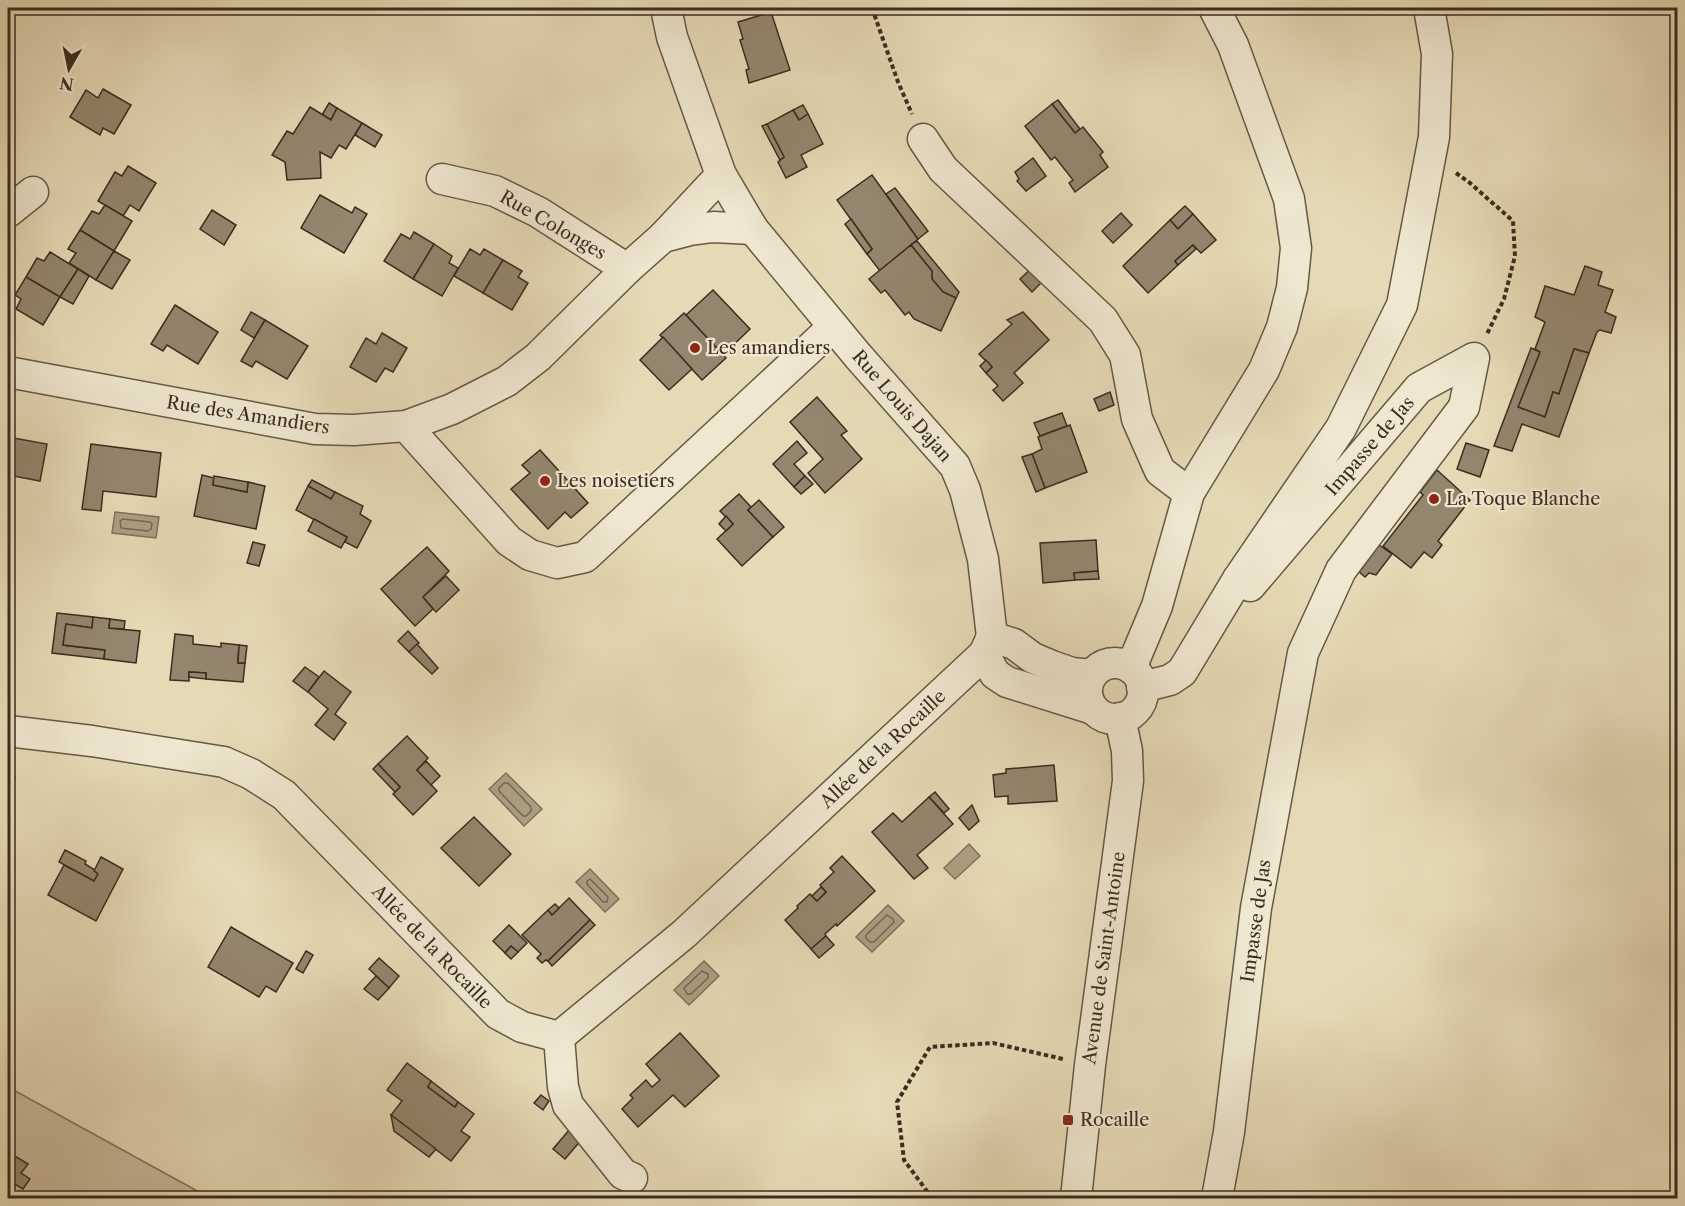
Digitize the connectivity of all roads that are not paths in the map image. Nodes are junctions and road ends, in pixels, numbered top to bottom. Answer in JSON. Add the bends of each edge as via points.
{"nodes":[{"id":1,"x":666,"y":8,"type":"edge"},
{"id":2,"x":1214,"y":8,"type":"edge"},
{"id":3,"x":1429,"y":8,"type":"edge"},
{"id":4,"x":923,"y":139,"type":"road end"},
{"id":5,"x":721,"y":175,"type":"junction"},
{"id":6,"x":442,"y":179,"type":"dead end"},
{"id":7,"x":33,"y":192,"type":"dead end"},
{"id":8,"x":8,"y":212,"type":"edge"},
{"id":9,"x":753,"y":229,"type":"junction"},
{"id":10,"x":663,"y":237,"type":"junction"},
{"id":11,"x":627,"y":268,"type":"junction"},
{"id":12,"x":833,"y":327,"type":"junction"},
{"id":13,"x":8,"y":372,"type":"edge"},
{"id":14,"x":406,"y":426,"type":"junction"},
{"id":15,"x":1189,"y":493,"type":"junction"},
{"id":16,"x":1238,"y":579,"type":"junction"},
{"id":17,"x":988,"y":646,"type":"junction"},
{"id":18,"x":1092,"y":675,"type":"junction"},
{"id":19,"x":1136,"y":678,"type":"junction"},
{"id":20,"x":1107,"y":714,"type":"junction"},
{"id":21,"x":8,"y":731,"type":"edge"},
{"id":22,"x":559,"y":1037,"type":"junction"},
{"id":23,"x":632,"y":1178,"type":"dead end"},
{"id":24,"x":1076,"y":1198,"type":"edge"},
{"id":25,"x":1217,"y":1198,"type":"edge"}],
"edges":[{"from":1,"to":5,"type":"street","name":"Rue Louis Dajan","via":[[672,37]]},
{"from":2,"to":15,"type":"street","via":[[1233,45],[1289,199],[1296,248],[1292,288],[1282,327],[1264,370]]},
{"from":3,"to":16,"type":"street","name":"Impasse de Jas","via":[[1437,54],[1434,137],[1402,305],[1341,428]]},
{"from":4,"to":15,"type":"street","via":[[943,169],[1103,320],[1125,355],[1137,419],[1160,471]]},
{"from":5,"to":9,"type":"street","name":"Rue Louis Dajan"},
{"from":5,"to":10,"type":"street","name":"Rue des Amandiers"},
{"from":6,"to":11,"type":"street","name":"Rue Colonges","via":[[495,191]]},
{"from":7,"to":8,"type":"street"},
{"from":9,"to":10,"type":"street","via":[[713,227]]},
{"from":9,"to":12,"type":"street","name":"Rue Louis Dajan"},
{"from":10,"to":11,"type":"street","name":"Rue des Amandiers"},
{"from":11,"to":14,"type":"street","name":"Rue des Amandiers","via":[[538,357],[507,381],[452,409]]},
{"from":12,"to":14,"type":"street","via":[[585,557],[557,563],[530,555],[509,542]]},
{"from":12,"to":17,"type":"street","name":"Rue Louis Dajan","via":[[955,466],[965,489],[982,559]]},
{"from":13,"to":14,"type":"street","name":"Rue des Amandiers","via":[[315,429]]},
{"from":15,"to":19,"type":"street"},
{"from":16,"to":19,"type":"street","via":[[1182,672],[1170,680]]},
{"from":16,"to":25,"type":"street","name":"Impasse de Jas","via":[[1250,586],[1419,388],[1474,358],[1464,407],[1341,570],[1303,653],[1256,908],[1229,1132]]},
{"from":17,"to":18,"type":"street","via":[[1014,644],[1052,666]]},
{"from":17,"to":20,"type":"street","via":[[995,674],[1007,682]]},
{"from":17,"to":22,"type":"street","name":"Allée de la Rocaille","via":[[684,934]]},
{"from":18,"to":19,"type":"street","via":[[1105,664],[1123,664]]},
{"from":18,"to":20,"type":"street","via":[[1088,683],[1089,701]]},
{"from":19,"to":20,"type":"street","via":[[1142,696],[1135,711]]},
{"from":20,"to":24,"type":"street","name":"Avenue de Saint-Antoine","via":[[1127,751],[1128,781]]},
{"from":21,"to":22,"type":"street","name":"Allée de la Rocaille","via":[[224,762],[251,774],[284,795],[498,1014],[522,1027]]},
{"from":22,"to":23,"type":"street","via":[[568,1105],[623,1174]]}]}
